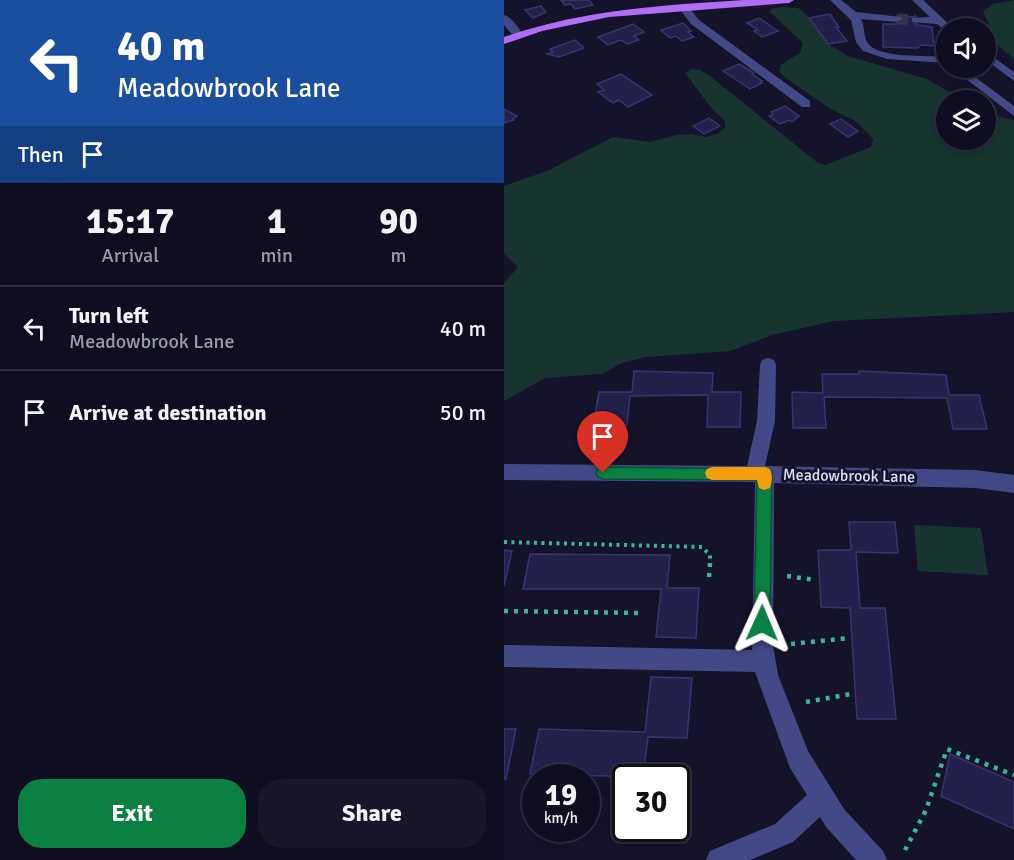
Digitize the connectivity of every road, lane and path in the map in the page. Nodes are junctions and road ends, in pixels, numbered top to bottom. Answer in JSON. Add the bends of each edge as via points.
{"nodes":[{"id":1,"x":789,"y":0,"type":"edge"},
{"id":2,"x":835,"y":0,"type":"edge"},
{"id":3,"x":917,"y":0,"type":"tunnel mouth"},
{"id":4,"x":706,"y":2,"type":"edge"},
{"id":5,"x":682,"y":7,"type":"junction"},
{"id":6,"x":854,"y":15,"type":"junction"},
{"id":7,"x":504,"y":18,"type":"edge"},
{"id":8,"x":937,"y":18,"type":"edge"},
{"id":9,"x":897,"y":19,"type":"tunnel mouth"},
{"id":10,"x":916,"y":20,"type":"tunnel mouth"},
{"id":11,"x":936,"y":23,"type":"edge"},
{"id":12,"x":518,"y":35,"type":"junction"},
{"id":13,"x":504,"y":41,"type":"edge"},
{"id":14,"x":936,"y":59,"type":"edge"},
{"id":15,"x":996,"y":63,"type":"edge"},
{"id":16,"x":970,"y":78,"type":"edge"},
{"id":17,"x":1014,"y":78,"type":"edge"},
{"id":18,"x":806,"y":104,"type":"dead end"},
{"id":19,"x":1014,"y":111,"type":"edge"},
{"id":20,"x":768,"y":365,"type":"dead end"},
{"id":21,"x":504,"y":472,"type":"edge"},
{"id":22,"x":759,"y":474,"type":"junction"},
{"id":23,"x":1014,"y":484,"type":"edge"},
{"id":24,"x":504,"y":542,"type":"edge"},
{"id":25,"x":787,"y":576,"type":"dead end"},
{"id":26,"x":709,"y":577,"type":"dead end"},
{"id":27,"x":815,"y":580,"type":"dead end"},
{"id":28,"x":504,"y":611,"type":"edge"},
{"id":29,"x":641,"y":613,"type":"dead end"},
{"id":30,"x":849,"y":638,"type":"dead end"},
{"id":31,"x":791,"y":644,"type":"dead end"},
{"id":32,"x":504,"y":656,"type":"edge"},
{"id":33,"x":764,"y":661,"type":"junction"},
{"id":34,"x":851,"y":694,"type":"dead end"},
{"id":35,"x":806,"y":702,"type":"dead end"},
{"id":36,"x":1014,"y":775,"type":"edge"},
{"id":37,"x":822,"y":799,"type":"junction"},
{"id":38,"x":905,"y":850,"type":"dead end"},
{"id":39,"x":719,"y":860,"type":"edge"},
{"id":40,"x":874,"y":860,"type":"edge"}],
"edges":[{"from":1,"to":4,"type":"main road"},
{"from":2,"to":6,"type":"street"},
{"from":3,"to":8,"type":"street"},
{"from":4,"to":5,"type":"main road"},
{"from":5,"to":12,"type":"main road","via":[[608,14]]},
{"from":5,"to":18,"type":"street","via":[[695,22]]},
{"from":6,"to":9,"type":"street"},
{"from":6,"to":14,"type":"street","via":[[862,42],[875,52]]},
{"from":7,"to":12,"type":"street"},
{"from":10,"to":11,"type":"street"},
{"from":12,"to":13,"type":"main road"},
{"from":15,"to":17,"type":"street"},
{"from":16,"to":19,"type":"street"},
{"from":20,"to":22,"type":"street"},
{"from":21,"to":22,"type":"street","name":"Meadowbrook Lane"},
{"from":22,"to":23,"type":"street","name":"Meadowbrook Lane","via":[[975,479]]},
{"from":22,"to":33,"type":"street"},
{"from":24,"to":26,"type":"path","via":[[702,547],[710,555]]},
{"from":25,"to":27,"type":"path"},
{"from":28,"to":29,"type":"path"},
{"from":30,"to":31,"type":"path"},
{"from":32,"to":33,"type":"street"},
{"from":33,"to":37,"type":"street","via":[[790,736]]},
{"from":34,"to":35,"type":"path"},
{"from":36,"to":38,"type":"path","via":[[947,749],[926,810]]},
{"from":37,"to":39,"type":"street","via":[[784,833]]},
{"from":37,"to":40,"type":"street"}]}
